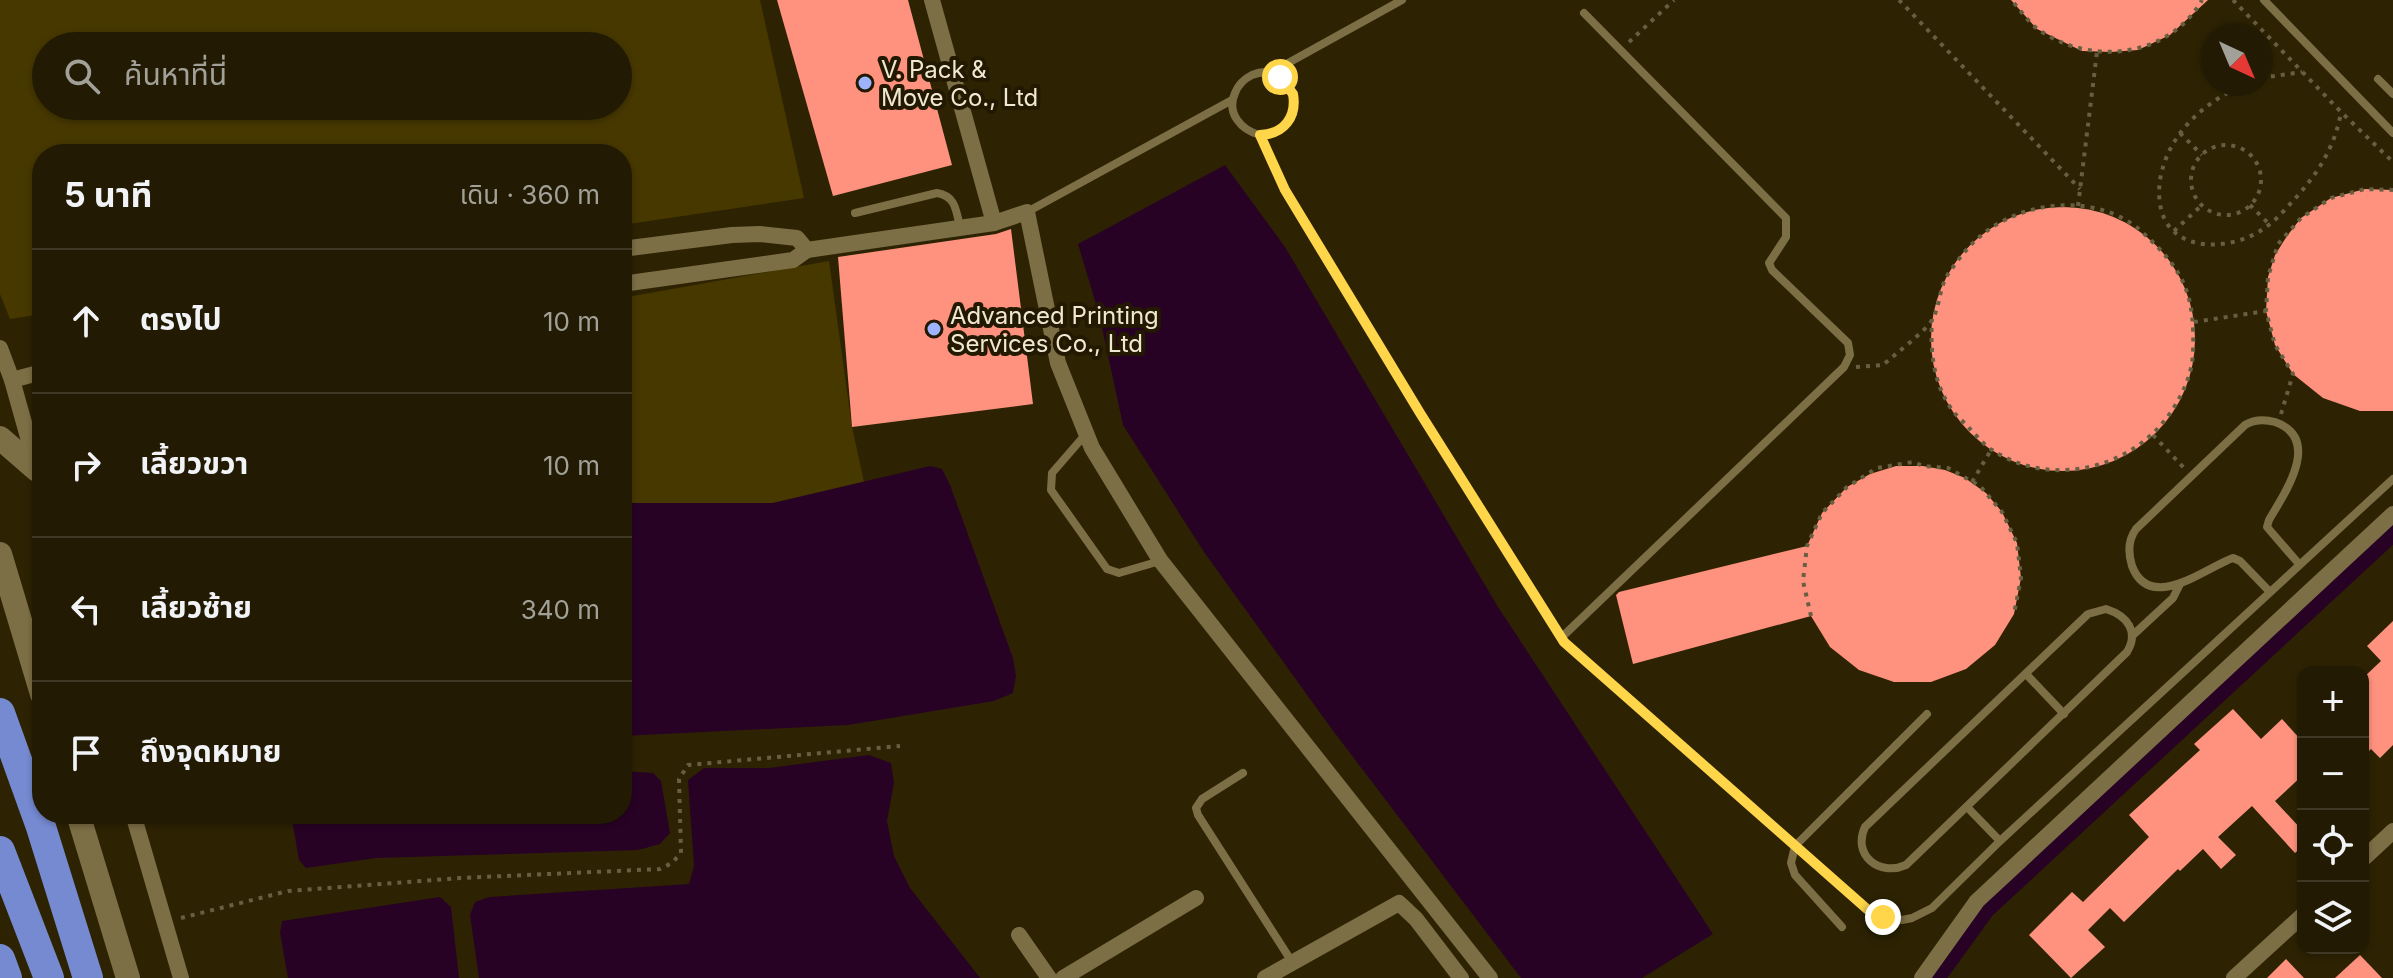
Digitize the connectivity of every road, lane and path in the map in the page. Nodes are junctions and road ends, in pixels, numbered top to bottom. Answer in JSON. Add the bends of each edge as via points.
{"nodes":[{"id":1,"x":932,"y":0,"type":"edge"},
{"id":2,"x":1402,"y":0,"type":"edge"},
{"id":3,"x":1674,"y":0,"type":"edge"},
{"id":4,"x":1899,"y":0,"type":"edge"},
{"id":5,"x":2202,"y":0,"type":"edge"},
{"id":6,"x":2233,"y":0,"type":"edge"},
{"id":7,"x":2264,"y":0,"type":"edge"},
{"id":8,"x":2014,"y":3,"type":"dead end"},
{"id":9,"x":1584,"y":13,"type":"dead end"},
{"id":10,"x":1620,"y":50,"type":"junction"},
{"id":11,"x":2097,"y":52,"type":"junction"},
{"id":12,"x":2303,"y":72,"type":"junction"},
{"id":13,"x":1270,"y":73,"type":"junction"},
{"id":14,"x":2273,"y":76,"type":"edge"},
{"id":15,"x":2378,"y":79,"type":"dead end"},
{"id":16,"x":2393,"y":94,"type":"edge"},
{"id":17,"x":2226,"y":96,"type":"edge"},
{"id":18,"x":1232,"y":100,"type":"junction"},
{"id":19,"x":2341,"y":112,"type":"junction"},
{"id":20,"x":2180,"y":133,"type":"junction"},
{"id":21,"x":2393,"y":133,"type":"edge"},
{"id":22,"x":1260,"y":135,"type":"junction"},
{"id":23,"x":2202,"y":155,"type":"junction"},
{"id":24,"x":2393,"y":162,"type":"edge"},
{"id":25,"x":2080,"y":189,"type":"junction"},
{"id":26,"x":2393,"y":190,"type":"edge"},
{"id":27,"x":2202,"y":205,"type":"junction"},
{"id":28,"x":2250,"y":205,"type":"junction"},
{"id":29,"x":2078,"y":206,"type":"junction"},
{"id":30,"x":1027,"y":212,"type":"junction"},
{"id":31,"x":855,"y":213,"type":"dead end"},
{"id":32,"x":994,"y":223,"type":"junction"},
{"id":33,"x":2269,"y":224,"type":"junction"},
{"id":34,"x":961,"y":228,"type":"junction"},
{"id":35,"x":2174,"y":231,"type":"junction"},
{"id":36,"x":632,"y":248,"type":"edge"},
{"id":37,"x":807,"y":250,"type":"junction"},
{"id":38,"x":632,"y":283,"type":"edge"},
{"id":39,"x":2266,"y":311,"type":"junction"},
{"id":40,"x":1932,"y":319,"type":"junction"},
{"id":41,"x":2194,"y":322,"type":"junction"},
{"id":42,"x":0,"y":348,"type":"edge"},
{"id":43,"x":1844,"y":367,"type":"junction"},
{"id":44,"x":32,"y":375,"type":"edge"},
{"id":45,"x":12,"y":380,"type":"junction"},
{"id":46,"x":2278,"y":423,"type":"junction"},
{"id":47,"x":1085,"y":435,"type":"junction"},
{"id":48,"x":2153,"y":435,"type":"junction"},
{"id":49,"x":0,"y":438,"type":"edge"},
{"id":50,"x":1991,"y":450,"type":"junction"},
{"id":51,"x":32,"y":451,"type":"edge"},
{"id":52,"x":32,"y":471,"type":"edge"},
{"id":53,"x":2191,"y":476,"type":"junction"},
{"id":54,"x":2393,"y":479,"type":"edge"},
{"id":55,"x":1972,"y":482,"type":"junction"},
{"id":56,"x":2393,"y":514,"type":"edge"},
{"id":57,"x":0,"y":554,"type":"edge"},
{"id":58,"x":1160,"y":560,"type":"junction"},
{"id":59,"x":2299,"y":564,"type":"junction"},
{"id":60,"x":2180,"y":584,"type":"junction"},
{"id":61,"x":2270,"y":592,"type":"junction"},
{"id":62,"x":2014,"y":614,"type":"dead end"},
{"id":63,"x":1811,"y":616,"type":"dead end"},
{"id":64,"x":2133,"y":635,"type":"junction"},
{"id":65,"x":1561,"y":638,"type":"junction"},
{"id":66,"x":32,"y":661,"type":"edge"},
{"id":67,"x":2026,"y":674,"type":"junction"},
{"id":68,"x":0,"y":713,"type":"edge"},
{"id":69,"x":1927,"y":714,"type":"dead end"},
{"id":70,"x":2064,"y":714,"type":"junction"},
{"id":71,"x":900,"y":746,"type":"dead end"},
{"id":72,"x":1243,"y":773,"type":"dead end"},
{"id":73,"x":32,"y":802,"type":"edge"},
{"id":74,"x":1967,"y":807,"type":"junction"},
{"id":75,"x":40,"y":824,"type":"edge"},
{"id":76,"x":81,"y":824,"type":"edge"},
{"id":77,"x":136,"y":824,"type":"edge"},
{"id":78,"x":2393,"y":831,"type":"edge"},
{"id":79,"x":2000,"y":841,"type":"junction"},
{"id":80,"x":1795,"y":846,"type":"junction"},
{"id":81,"x":0,"y":851,"type":"edge"},
{"id":82,"x":2369,"y":853,"type":"edge"},
{"id":83,"x":1196,"y":898,"type":"dead end"},
{"id":84,"x":2297,"y":920,"type":"edge"},
{"id":85,"x":163,"y":923,"type":"junction"},
{"id":86,"x":1842,"y":927,"type":"dead end"},
{"id":87,"x":1019,"y":935,"type":"dead end"},
{"id":88,"x":0,"y":959,"type":"edge"},
{"id":89,"x":1292,"y":962,"type":"junction"},
{"id":90,"x":7,"y":978,"type":"edge"},
{"id":91,"x":49,"y":978,"type":"edge"},
{"id":92,"x":88,"y":978,"type":"edge"},
{"id":93,"x":128,"y":978,"type":"edge"},
{"id":94,"x":181,"y":978,"type":"edge"},
{"id":95,"x":1049,"y":978,"type":"edge"},
{"id":96,"x":1063,"y":978,"type":"edge"},
{"id":97,"x":1265,"y":978,"type":"edge"},
{"id":98,"x":1461,"y":978,"type":"edge"},
{"id":99,"x":1490,"y":978,"type":"edge"},
{"id":100,"x":1922,"y":978,"type":"edge"},
{"id":101,"x":2234,"y":978,"type":"edge"}],
"edges":[{"from":1,"to":32,"type":"street"},
{"from":2,"to":13,"type":"lane"},
{"from":3,"to":10,"type":"path"},
{"from":4,"to":25,"type":"path"},
{"from":5,"to":11,"type":"path","via":[[2170,35],[2138,50]]},
{"from":6,"to":12,"type":"path"},
{"from":7,"to":21,"type":"lane"},
{"from":8,"to":11,"type":"path","via":[[2037,29],[2082,51]]},
{"from":9,"to":10,"type":"lane"},
{"from":10,"to":43,"type":"lane","via":[[1786,218],[1786,237],[1769,263],[1848,343]]},
{"from":11,"to":25,"type":"path"},
{"from":12,"to":14,"type":"path"},
{"from":12,"to":19,"type":"path"},
{"from":13,"to":18,"type":"lane","via":[[1249,76]]},
{"from":13,"to":22,"type":"lane","via":[[1288,84],[1295,104],[1287,124]]},
{"from":15,"to":16,"type":"lane"},
{"from":17,"to":20,"type":"path","via":[[2198,113]]},
{"from":18,"to":22,"type":"lane","via":[[1242,127]]},
{"from":18,"to":30,"type":"lane"},
{"from":19,"to":24,"type":"path"},
{"from":19,"to":33,"type":"path","via":[[2322,165]]},
{"from":20,"to":23,"type":"path"},
{"from":20,"to":35,"type":"path","via":[[2166,154],[2159,190],[2160,209]]},
{"from":22,"to":65,"type":"lane","via":[[1285,190]]},
{"from":23,"to":27,"type":"path","via":[[2192,186]]},
{"from":23,"to":28,"type":"path","via":[[2223,145],[2247,151],[2255,159],[2261,183]]},
{"from":25,"to":29,"type":"path"},
{"from":26,"to":39,"type":"path","via":[[2365,189],[2331,198],[2301,218],[2278,244],[2268,277]]},
{"from":27,"to":28,"type":"path","via":[[2221,215]]},
{"from":27,"to":35,"type":"path"},
{"from":28,"to":33,"type":"path"},
{"from":29,"to":40,"type":"path","via":[[2050,205],[2010,217],[1976,240],[1947,276]]},
{"from":29,"to":41,"type":"path","via":[[2130,221],[2161,249],[2185,282]]},
{"from":30,"to":32,"type":"street"},
{"from":30,"to":47,"type":"street","via":[[1058,363]]},
{"from":31,"to":34,"type":"lane","via":[[937,193],[953,200]]},
{"from":32,"to":34,"type":"street"},
{"from":33,"to":35,"type":"path","via":[[2248,238],[2219,245],[2189,241]]},
{"from":34,"to":37,"type":"street"},
{"from":36,"to":37,"type":"street","via":[[760,234],[797,238]]},
{"from":37,"to":38,"type":"street","via":[[793,260]]},
{"from":39,"to":41,"type":"path"},
{"from":39,"to":46,"type":"path","via":[[2275,345],[2293,374]]},
{"from":40,"to":43,"type":"path","via":[[1883,365]]},
{"from":40,"to":50,"type":"path","via":[[1933,365],[1940,388],[1950,409]]},
{"from":41,"to":48,"type":"path","via":[[2193,363],[2179,402]]},
{"from":42,"to":45,"type":"street"},
{"from":43,"to":65,"type":"lane"},
{"from":44,"to":45,"type":"street"},
{"from":45,"to":51,"type":"street"},
{"from":46,"to":53,"type":"lane","via":[[2248,422]]},
{"from":46,"to":59,"type":"lane","via":[[2293,435],[2298,462],[2267,527]]},
{"from":47,"to":58,"type":"street"},
{"from":47,"to":58,"type":"lane","via":[[1052,473],[1051,490],[1107,569],[1119,573]]},
{"from":48,"to":50,"type":"path","via":[[2114,460],[2069,471],[2023,465]]},
{"from":48,"to":53,"type":"path"},
{"from":49,"to":52,"type":"main road"},
{"from":50,"to":55,"type":"path"},
{"from":53,"to":60,"type":"lane","via":[[2136,529],[2129,546],[2142,579],[2155,585]]},
{"from":54,"to":59,"type":"lane"},
{"from":55,"to":62,"type":"path","via":[[2002,512],[2017,543],[2021,578]]},
{"from":55,"to":63,"type":"path","via":[[1948,468],[1913,462],[1877,468],[1847,487],[1822,513],[1807,546],[1803,581]]},
{"from":56,"to":100,"type":"street","via":[[1977,901]]},
{"from":57,"to":66,"type":"main road"},
{"from":58,"to":99,"type":"street"},
{"from":59,"to":61,"type":"lane"},
{"from":60,"to":61,"type":"lane","via":[[2233,558]]},
{"from":60,"to":64,"type":"lane"},
{"from":61,"to":79,"type":"lane"},
{"from":64,"to":67,"type":"lane","via":[[2123,617],[2097,610]]},
{"from":64,"to":70,"type":"lane","via":[[2127,652]]},
{"from":65,"to":80,"type":"lane"},
{"from":67,"to":70,"type":"lane"},
{"from":67,"to":74,"type":"lane","via":[[1865,827],[1865,853],[1878,866],[1896,870]]},
{"from":68,"to":73,"type":"highway"},
{"from":69,"to":80,"type":"lane"},
{"from":70,"to":74,"type":"lane"},
{"from":71,"to":85,"type":"path","via":[[688,765],[679,779],[681,853],[660,869],[288,891]]},
{"from":72,"to":89,"type":"lane","via":[[1196,808]]},
{"from":74,"to":79,"type":"lane"},
{"from":75,"to":92,"type":"highway"},
{"from":76,"to":93,"type":"main road"},
{"from":77,"to":85,"type":"street"},
{"from":78,"to":82,"type":"street"},
{"from":79,"to":80,"type":"lane","via":[[1932,908],[1902,920],[1867,909]]},
{"from":80,"to":86,"type":"lane","via":[[1795,875]]},
{"from":81,"to":91,"type":"highway"},
{"from":83,"to":96,"type":"street"},
{"from":84,"to":101,"type":"street"},
{"from":85,"to":94,"type":"street"},
{"from":87,"to":95,"type":"street"},
{"from":88,"to":90,"type":"highway"},
{"from":89,"to":97,"type":"street"},
{"from":89,"to":98,"type":"street","via":[[1399,903]]}]}
